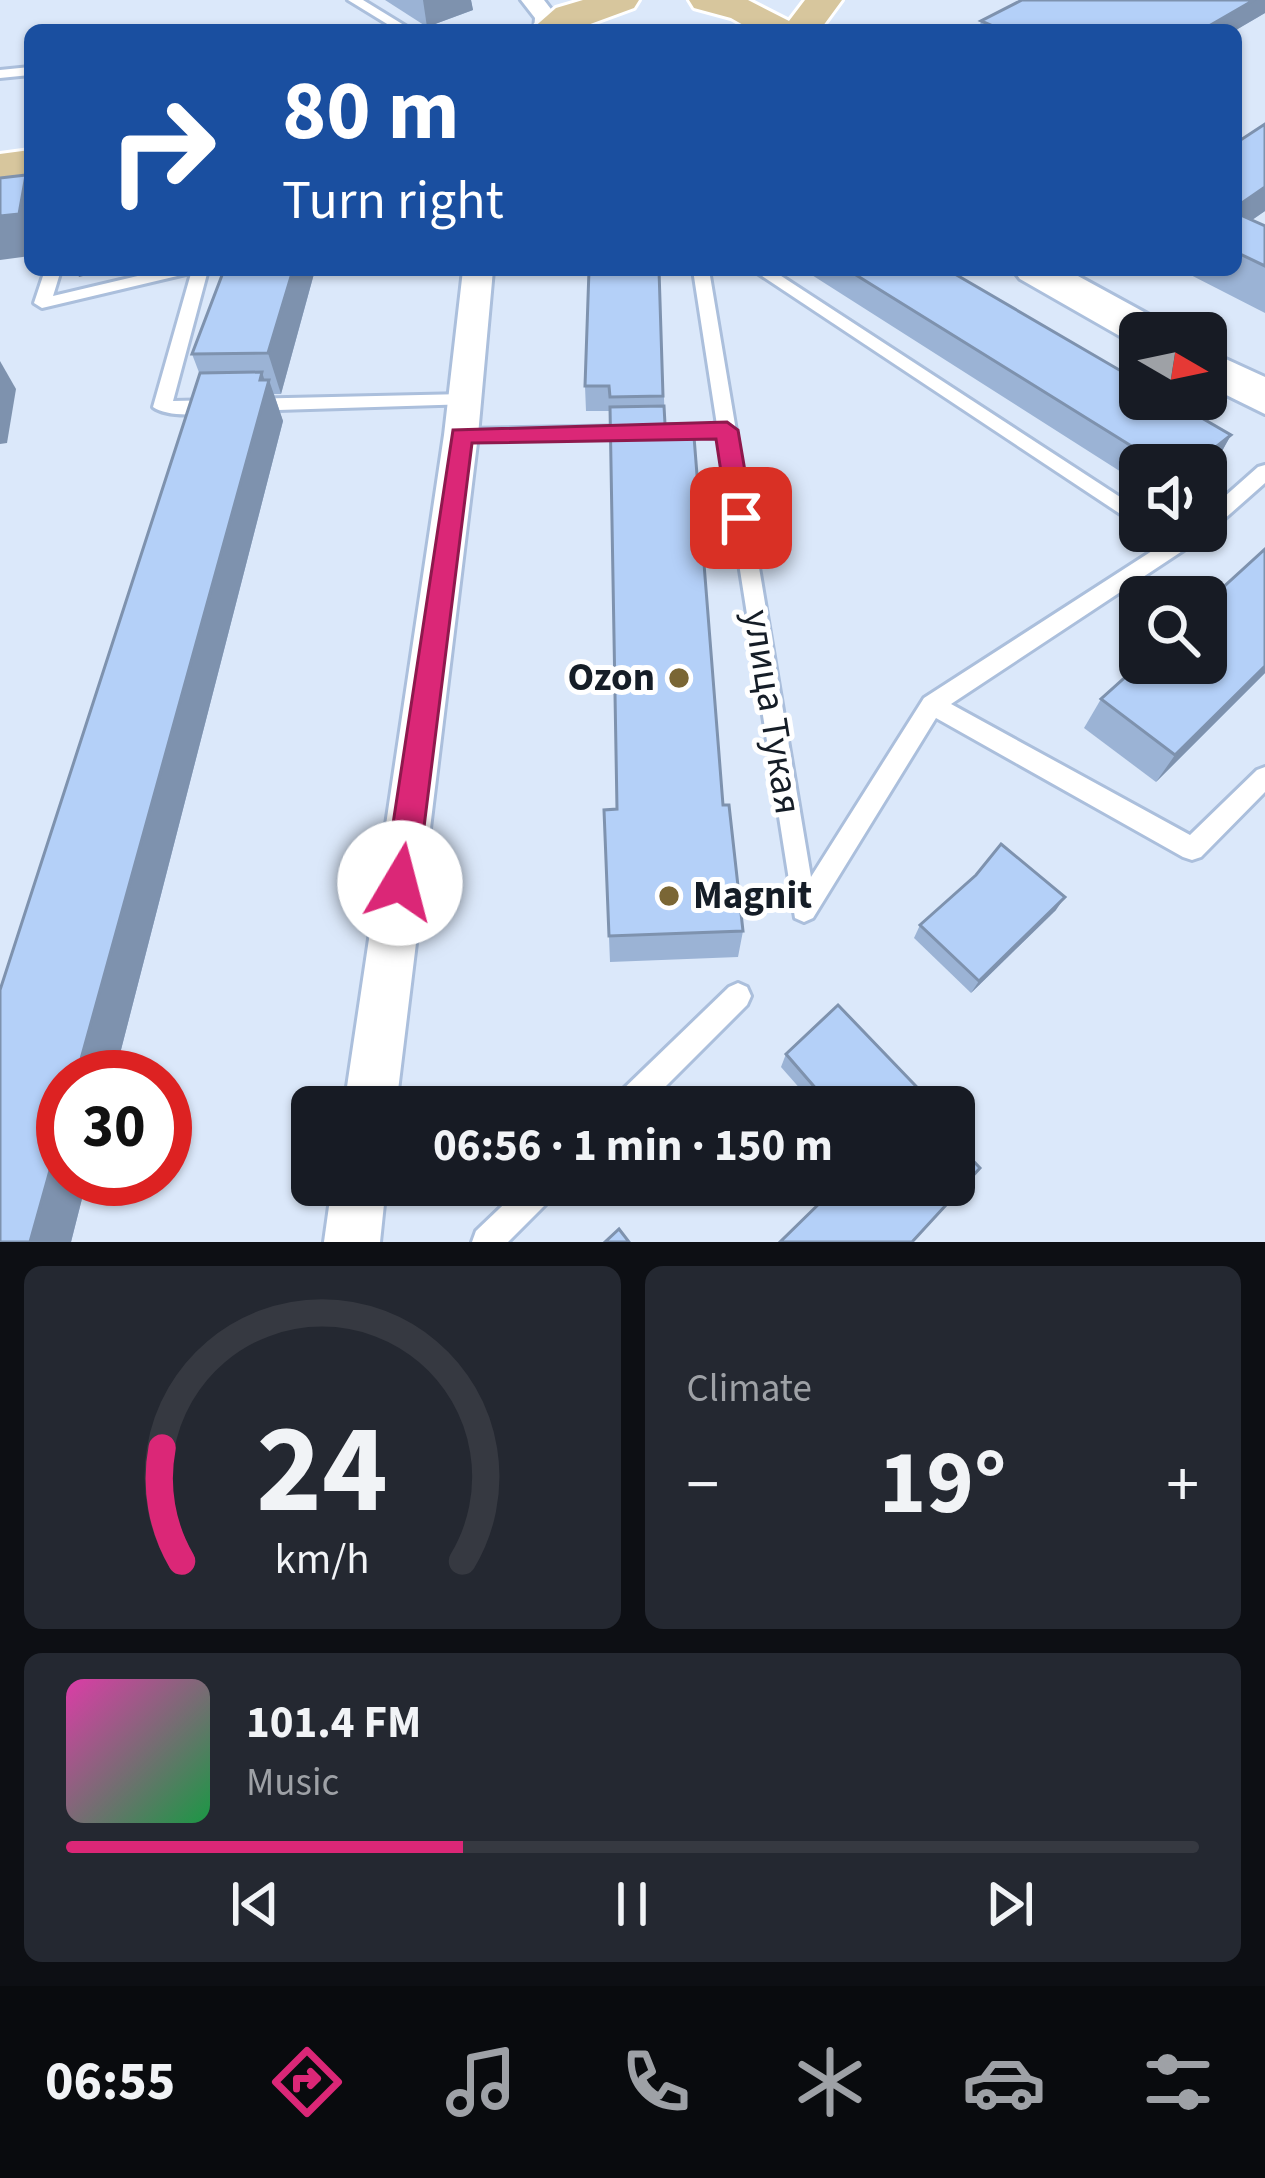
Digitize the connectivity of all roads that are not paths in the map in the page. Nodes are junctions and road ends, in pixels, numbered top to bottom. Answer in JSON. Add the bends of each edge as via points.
{"nodes":[{"id":1,"x":354,"y":0,"type":"edge"},
{"id":2,"x":621,"y":0,"type":"edge"},
{"id":3,"x":707,"y":0,"type":"edge"},
{"id":4,"x":824,"y":0,"type":"edge"},
{"id":5,"x":396,"y":24,"type":"edge"},
{"id":6,"x":557,"y":24,"type":"edge"},
{"id":7,"x":768,"y":24,"type":"edge"},
{"id":8,"x":806,"y":24,"type":"edge"},
{"id":9,"x":50,"y":276,"type":"edge"},
{"id":10,"x":159,"y":276,"type":"edge"},
{"id":11,"x":198,"y":276,"type":"edge"},
{"id":12,"x":477,"y":276,"type":"edge"},
{"id":13,"x":702,"y":276,"type":"edge"},
{"id":14,"x":770,"y":276,"type":"edge"},
{"id":15,"x":1046,"y":276,"type":"edge"},
{"id":16,"x":1119,"y":317,"type":"edge"},
{"id":17,"x":1227,"y":377,"type":"edge"},
{"id":18,"x":1265,"y":398,"type":"edge"},
{"id":19,"x":463,"y":417,"type":"junction"},
{"id":20,"x":727,"y":430,"type":"junction"},
{"id":21,"x":1265,"y":472,"type":"edge"},
{"id":22,"x":1227,"y":505,"type":"edge"},
{"id":23,"x":1119,"y":506,"type":"edge"},
{"id":24,"x":1169,"y":552,"type":"edge"},
{"id":25,"x":932,"y":705,"type":"junction"},
{"id":26,"x":1265,"y":777,"type":"edge"},
{"id":27,"x":738,"y":997,"type":"dead end"},
{"id":28,"x":373,"y":1086,"type":"edge"},
{"id":29,"x":647,"y":1086,"type":"edge"},
{"id":30,"x":356,"y":1206,"type":"edge"},
{"id":31,"x":524,"y":1206,"type":"edge"},
{"id":32,"x":352,"y":1242,"type":"edge"},
{"id":33,"x":487,"y":1242,"type":"edge"}],
"edges":[{"from":1,"to":5,"type":"lane"},
{"from":2,"to":6,"type":"main road"},
{"from":3,"to":7,"type":"main road"},
{"from":4,"to":8,"type":"main road"},
{"from":9,"to":10,"type":"lane","via":[[42,304]]},
{"from":11,"to":19,"type":"lane","via":[[162,407]]},
{"from":12,"to":19,"type":"street"},
{"from":13,"to":20,"type":"lane","name":"улица Тукая"},
{"from":14,"to":23,"type":"lane"},
{"from":15,"to":16,"type":"street"},
{"from":17,"to":18,"type":"street"},
{"from":19,"to":20,"type":"lane"},
{"from":19,"to":28,"type":"street"},
{"from":20,"to":25,"type":"lane","name":"улица Тукая","via":[[804,910]]},
{"from":21,"to":22,"type":"lane"},
{"from":24,"to":25,"type":"lane","name":"улица Тукая"},
{"from":25,"to":26,"type":"lane","via":[[1192,849]]},
{"from":27,"to":29,"type":"lane"},
{"from":30,"to":32,"type":"street"},
{"from":31,"to":33,"type":"lane"}]}
